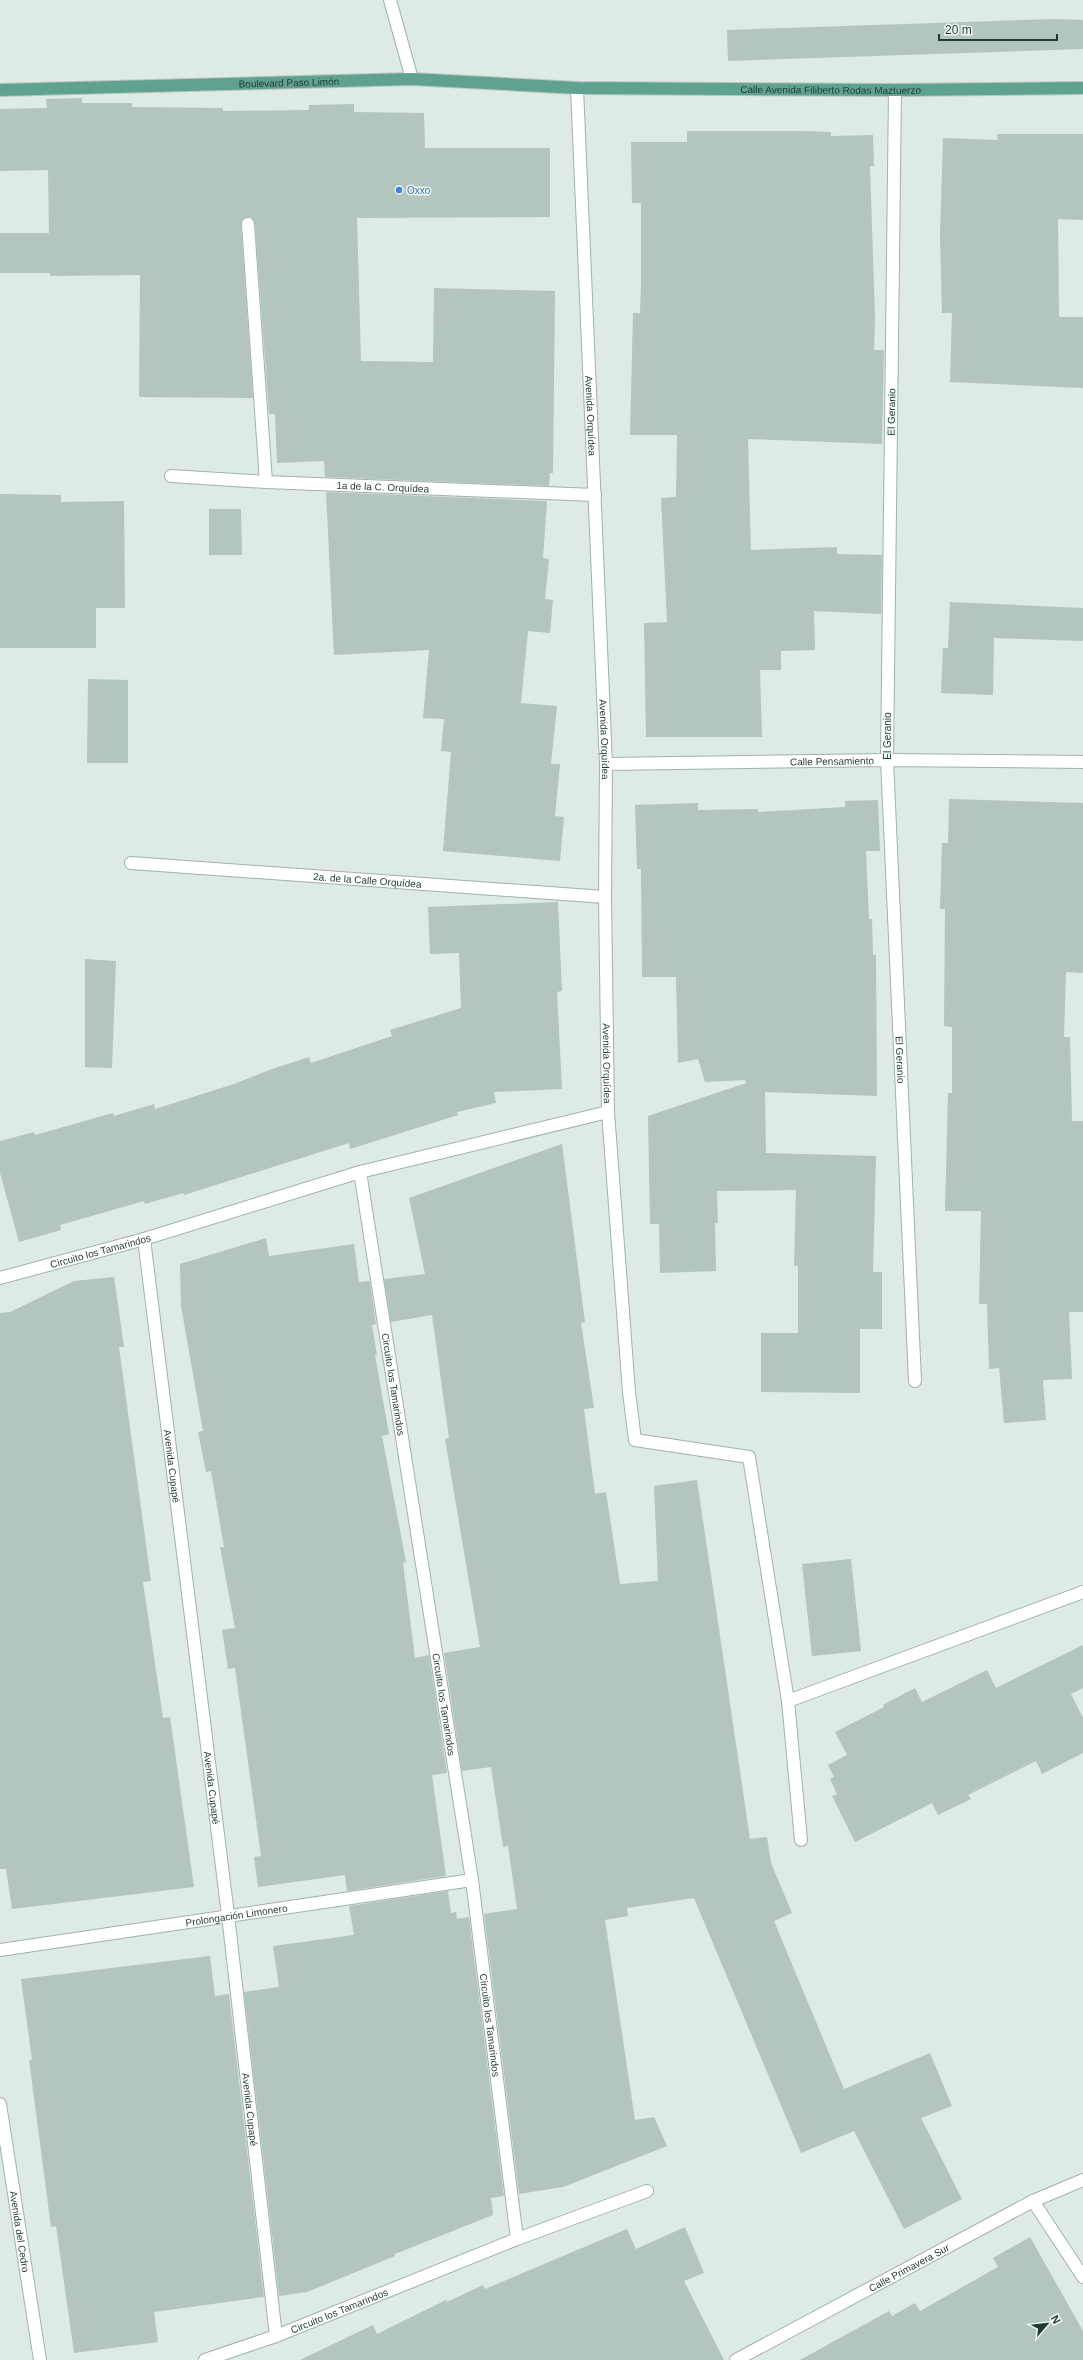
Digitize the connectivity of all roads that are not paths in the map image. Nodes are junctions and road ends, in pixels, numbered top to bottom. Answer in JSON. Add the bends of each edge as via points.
{"nodes":[{"id":1,"x":390,"y":0,"type":"edge"},
{"id":2,"x":412,"y":79,"type":"junction"},
{"id":3,"x":577,"y":88,"type":"junction"},
{"id":4,"x":1083,"y":88,"type":"edge"},
{"id":5,"x":0,"y":90,"type":"edge"},
{"id":6,"x":895,"y":90,"type":"junction"},
{"id":7,"x":248,"y":224,"type":"dead end"},
{"id":8,"x":171,"y":476,"type":"dead end"},
{"id":9,"x":266,"y":482,"type":"junction"},
{"id":10,"x":595,"y":496,"type":"junction"},
{"id":11,"x":887,"y":760,"type":"junction"},
{"id":12,"x":1083,"y":762,"type":"edge"},
{"id":13,"x":606,"y":764,"type":"junction"},
{"id":14,"x":130,"y":863,"type":"dead end"},
{"id":15,"x":605,"y":897,"type":"junction"},
{"id":16,"x":608,"y":1112,"type":"junction"},
{"id":17,"x":360,"y":1172,"type":"junction"},
{"id":18,"x":144,"y":1239,"type":"junction"},
{"id":19,"x":0,"y":1278,"type":"edge"},
{"id":20,"x":916,"y":1381,"type":"dead end"},
{"id":21,"x":1083,"y":1592,"type":"edge"},
{"id":22,"x":788,"y":1701,"type":"junction"},
{"id":23,"x":801,"y":1840,"type":"dead end"},
{"id":24,"x":472,"y":1880,"type":"junction"},
{"id":25,"x":228,"y":1915,"type":"junction"},
{"id":26,"x":0,"y":1950,"type":"edge"},
{"id":27,"x":0,"y":2104,"type":"edge"},
{"id":28,"x":1083,"y":2180,"type":"edge"},
{"id":29,"x":647,"y":2191,"type":"dead end"},
{"id":30,"x":1034,"y":2201,"type":"junction"},
{"id":31,"x":517,"y":2239,"type":"junction"},
{"id":32,"x":1083,"y":2277,"type":"edge"},
{"id":33,"x":276,"y":2336,"type":"junction"},
{"id":34,"x":40,"y":2360,"type":"edge"},
{"id":35,"x":206,"y":2360,"type":"edge"},
{"id":36,"x":736,"y":2360,"type":"edge"}],
"edges":[{"from":1,"to":2,"type":"street"},
{"from":2,"to":3,"type":"main road","name":"Boulevard Paso Limón"},
{"from":2,"to":5,"type":"main road","name":"Boulevard Paso Limón"},
{"from":3,"to":6,"type":"main road","name":"Calle Avenida Filiberto Rodas Maztuerzo"},
{"from":3,"to":10,"type":"street","name":"Avenida Orquídea"},
{"from":4,"to":6,"type":"main road","name":"Calle Avenida Filiberto Rodas Maztuerzo"},
{"from":6,"to":11,"type":"street","name":"El Geranio"},
{"from":7,"to":9,"type":"street"},
{"from":8,"to":9,"type":"street","name":"1a de la C. Orquídea"},
{"from":9,"to":10,"type":"street","name":"1a de la C. Orquídea"},
{"from":10,"to":13,"type":"street","name":"Avenida Orquídea"},
{"from":11,"to":12,"type":"street","name":"Calle Pensamiento"},
{"from":11,"to":13,"type":"street","name":"Calle Pensamiento"},
{"from":11,"to":20,"type":"street","name":"El Geranio"},
{"from":13,"to":15,"type":"street","name":"Avenida Orquídea"},
{"from":14,"to":15,"type":"street","name":"2a. de la Calle Orquídea"},
{"from":15,"to":16,"type":"street","name":"Avenida Orquídea"},
{"from":16,"to":17,"type":"street","name":"Circuito los Tamarindos"},
{"from":16,"to":22,"type":"street","name":"Avenida Orquídea","via":[[629,1392],[635,1440],[749,1457]]},
{"from":17,"to":18,"type":"street","name":"Circuito los Tamarindos"},
{"from":17,"to":24,"type":"street","name":"Circuito los Tamarindos"},
{"from":18,"to":19,"type":"street","name":"Circuito los Tamarindos"},
{"from":18,"to":25,"type":"street","name":"Avenida Cupapé"},
{"from":21,"to":22,"type":"street"},
{"from":22,"to":23,"type":"street"},
{"from":24,"to":25,"type":"street","name":"Prolongación Limonero"},
{"from":24,"to":31,"type":"street","name":"Circuito los Tamarindos"},
{"from":25,"to":26,"type":"street","name":"Prolongación Limonero"},
{"from":25,"to":33,"type":"street","name":"Avenida Cupapé"},
{"from":27,"to":34,"type":"street","name":"Avenida del Cedro"},
{"from":28,"to":30,"type":"street","name":"Calle Primavera Sur"},
{"from":29,"to":31,"type":"street","name":"Circuito los Tamarindos"},
{"from":30,"to":32,"type":"street"},
{"from":30,"to":36,"type":"street","name":"Calle Primavera Sur"},
{"from":31,"to":33,"type":"street","name":"Circuito los Tamarindos"},
{"from":33,"to":35,"type":"street","name":"Circuito los Tamarindos"}]}
